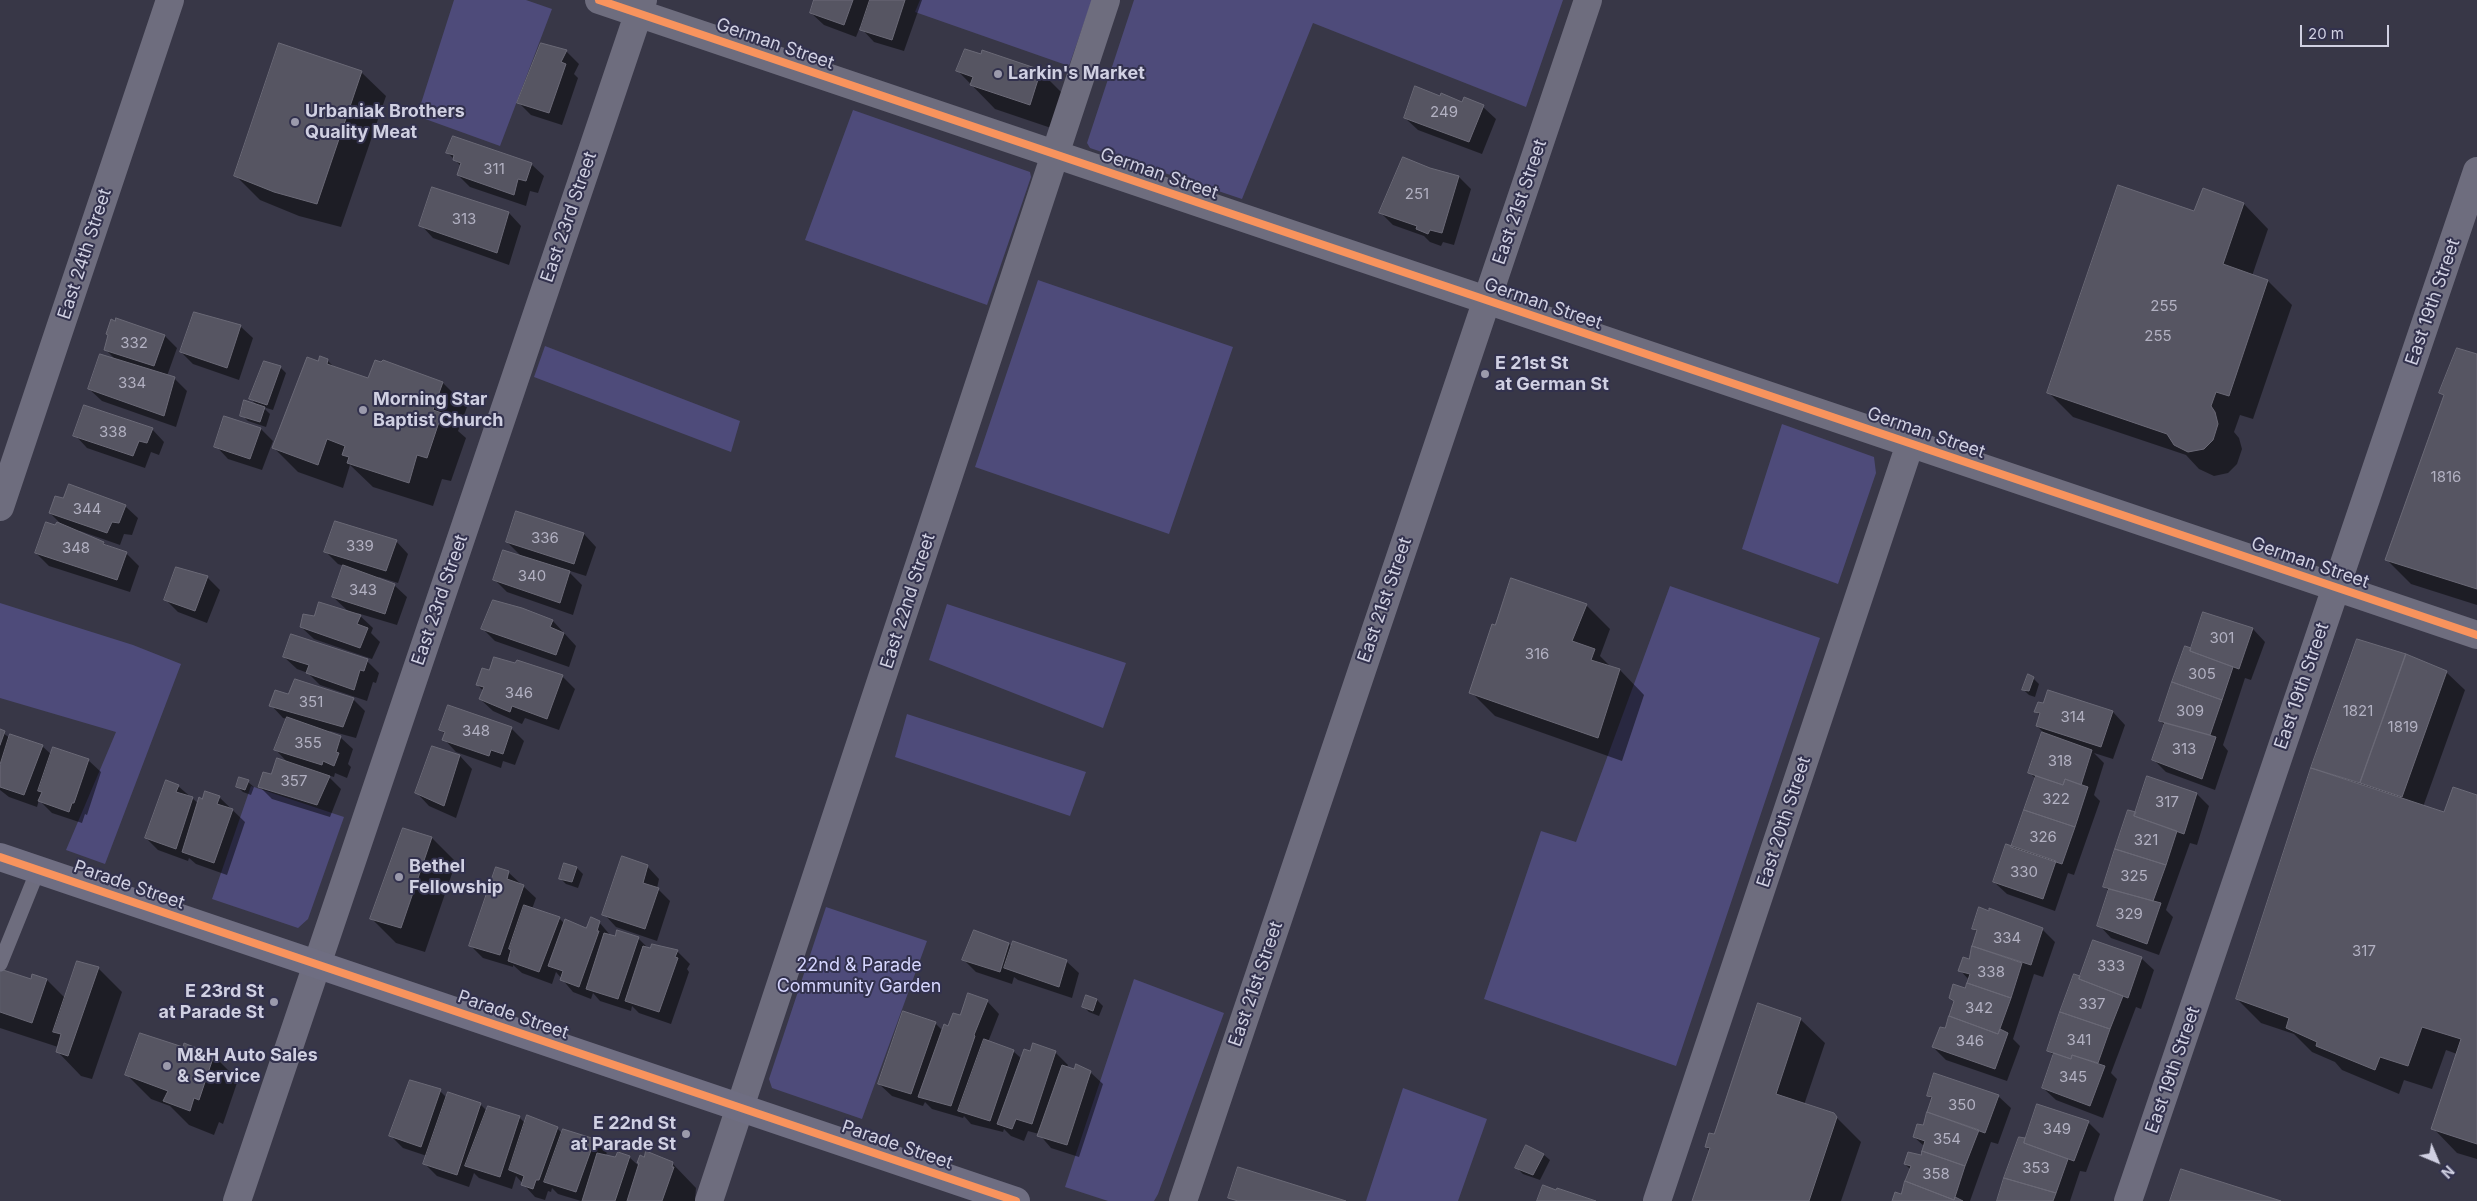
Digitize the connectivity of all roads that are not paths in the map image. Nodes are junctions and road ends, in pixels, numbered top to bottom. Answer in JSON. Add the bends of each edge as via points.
{"nodes":[{"id":1,"x":170,"y":0,"type":"edge"},
{"id":2,"x":599,"y":0,"type":"edge"},
{"id":3,"x":1106,"y":0,"type":"edge"},
{"id":4,"x":1588,"y":0,"type":"edge"},
{"id":5,"x":640,"y":7,"type":"edge"},
{"id":6,"x":1055,"y":154,"type":"junction"},
{"id":7,"x":2477,"y":171,"type":"edge"},
{"id":8,"x":1487,"y":301,"type":"junction"},
{"id":9,"x":1910,"y":444,"type":"junction"},
{"id":10,"x":0,"y":507,"type":"edge"},
{"id":11,"x":2336,"y":587,"type":"junction"},
{"id":12,"x":2477,"y":635,"type":"edge"},
{"id":13,"x":0,"y":857,"type":"edge"},
{"id":14,"x":38,"y":870,"type":"junction"},
{"id":15,"x":0,"y":964,"type":"edge"},
{"id":16,"x":317,"y":964,"type":"junction"},
{"id":17,"x":741,"y":1107,"type":"junction"},
{"id":18,"x":237,"y":1201,"type":"edge"},
{"id":19,"x":709,"y":1201,"type":"edge"},
{"id":20,"x":1016,"y":1201,"type":"edge"},
{"id":21,"x":1183,"y":1201,"type":"edge"},
{"id":22,"x":1657,"y":1201,"type":"edge"},
{"id":23,"x":2128,"y":1201,"type":"edge"}],
"edges":[{"from":1,"to":10,"type":"street","name":"East 24th Street"},
{"from":2,"to":5,"type":"street","name":"German Street"},
{"from":3,"to":6,"type":"street","name":"East 22nd Street"},
{"from":4,"to":8,"type":"street","name":"East 21st Street"},
{"from":5,"to":6,"type":"street","name":"German Street"},
{"from":5,"to":16,"type":"street","name":"East 23rd Street"},
{"from":6,"to":8,"type":"street","name":"German Street"},
{"from":6,"to":17,"type":"street","name":"East 22nd Street"},
{"from":7,"to":11,"type":"street","name":"East 19th Street"},
{"from":8,"to":9,"type":"street","name":"German Street"},
{"from":8,"to":21,"type":"street","name":"East 21st Street"},
{"from":9,"to":11,"type":"street","name":"German Street"},
{"from":9,"to":22,"type":"street","name":"East 20th Street"},
{"from":11,"to":12,"type":"street","name":"German Street"},
{"from":11,"to":23,"type":"street","name":"East 19th Street"},
{"from":13,"to":14,"type":"main road","name":"Parade Street"},
{"from":14,"to":15,"type":"lane"},
{"from":14,"to":16,"type":"main road","name":"Parade Street"},
{"from":16,"to":17,"type":"main road","name":"Parade Street"},
{"from":16,"to":18,"type":"street","name":"East 23rd Street"},
{"from":17,"to":19,"type":"street","name":"East 22nd Street"},
{"from":17,"to":20,"type":"main road","name":"Parade Street"}]}
